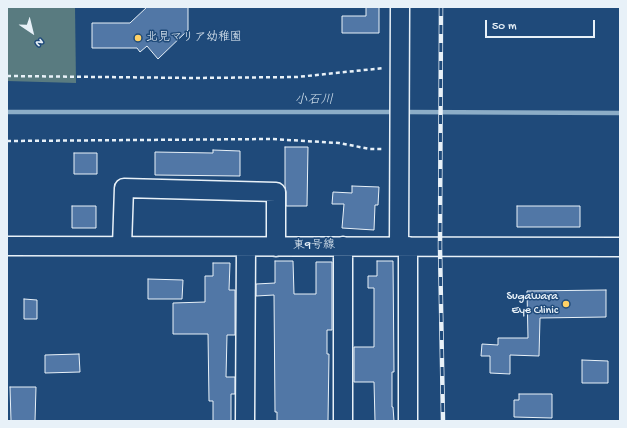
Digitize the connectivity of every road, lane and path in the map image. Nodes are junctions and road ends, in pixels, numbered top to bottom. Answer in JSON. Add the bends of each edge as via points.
{"nodes":[{"id":1,"x":400,"y":7,"type":"edge"},
{"id":2,"x":395,"y":74,"type":"junction"},
{"id":3,"x":7,"y":76,"type":"edge"},
{"id":4,"x":7,"y":141,"type":"edge"},
{"id":5,"x":396,"y":144,"type":"junction"},
{"id":6,"x":7,"y":246,"type":"edge"},
{"id":7,"x":122,"y":246,"type":"junction"},
{"id":8,"x":343,"y":246,"type":"junction"},
{"id":9,"x":403,"y":246,"type":"junction"},
{"id":10,"x":246,"y":247,"type":"junction"},
{"id":11,"x":276,"y":247,"type":"junction"},
{"id":12,"x":620,"y":247,"type":"edge"},
{"id":13,"x":245,"y":421,"type":"edge"},
{"id":14,"x":343,"y":421,"type":"edge"},
{"id":15,"x":408,"y":421,"type":"edge"}],
"edges":[{"from":1,"to":2,"type":"street"},
{"from":2,"to":3,"type":"path","via":[[194,78]]},
{"from":2,"to":5,"type":"street"},
{"from":4,"to":5,"type":"path","via":[[272,139],[340,143],[370,148]]},
{"from":5,"to":9,"type":"street"},
{"from":6,"to":7,"type":"street","name":"東9号線"},
{"from":7,"to":10,"type":"street","name":"東9号線"},
{"from":7,"to":11,"type":"street","via":[[124,188],[276,192]]},
{"from":8,"to":9,"type":"street","name":"東9号線"},
{"from":8,"to":11,"type":"street","name":"東9号線"},
{"from":8,"to":14,"type":"street"},
{"from":9,"to":12,"type":"street","name":"東9号線"},
{"from":9,"to":15,"type":"street"},
{"from":10,"to":11,"type":"street","name":"東9号線"},
{"from":10,"to":13,"type":"street"}]}
